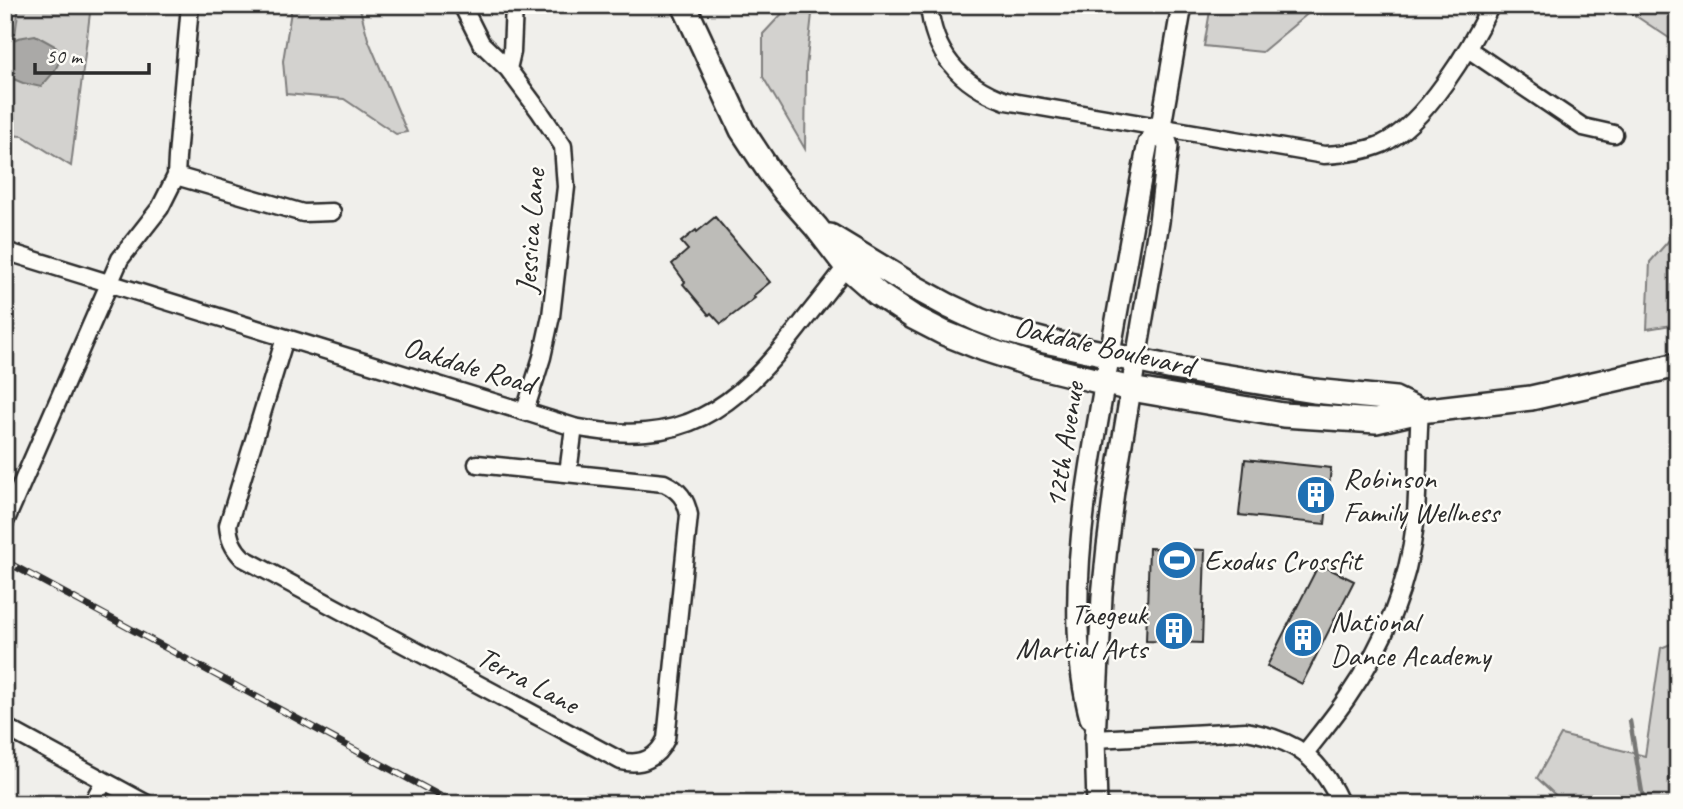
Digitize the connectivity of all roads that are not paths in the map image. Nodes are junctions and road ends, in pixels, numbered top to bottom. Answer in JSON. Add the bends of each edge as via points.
{"nodes":[{"id":1,"x":190,"y":5,"type":"edge"},
{"id":2,"x":462,"y":5,"type":"edge"},
{"id":3,"x":514,"y":5,"type":"edge"},
{"id":4,"x":684,"y":5,"type":"edge"},
{"id":5,"x":929,"y":5,"type":"edge"},
{"id":6,"x":1182,"y":5,"type":"edge"},
{"id":7,"x":1491,"y":5,"type":"edge"},
{"id":8,"x":1468,"y":49,"type":"junction"},
{"id":9,"x":508,"y":69,"type":"junction"},
{"id":10,"x":1161,"y":126,"type":"junction"},
{"id":11,"x":1614,"y":134,"type":"dead end"},
{"id":12,"x":176,"y":176,"type":"junction"},
{"id":13,"x":332,"y":212,"type":"dead end"},
{"id":14,"x":5,"y":251,"type":"edge"},
{"id":15,"x":851,"y":259,"type":"junction"},
{"id":16,"x":109,"y":283,"type":"junction"},
{"id":17,"x":285,"y":338,"type":"junction"},
{"id":18,"x":1110,"y":354,"type":"junction"},
{"id":19,"x":1136,"y":360,"type":"junction"},
{"id":20,"x":1678,"y":365,"type":"edge"},
{"id":21,"x":1105,"y":382,"type":"junction"},
{"id":22,"x":1131,"y":388,"type":"junction"},
{"id":23,"x":525,"y":411,"type":"junction"},
{"id":24,"x":1420,"y":411,"type":"junction"},
{"id":25,"x":574,"y":427,"type":"junction"},
{"id":26,"x":477,"y":464,"type":"dead end"},
{"id":27,"x":568,"y":473,"type":"junction"},
{"id":28,"x":5,"y":522,"type":"edge"},
{"id":29,"x":5,"y":727,"type":"edge"},
{"id":30,"x":1095,"y":739,"type":"junction"},
{"id":31,"x":1305,"y":753,"type":"junction"},
{"id":32,"x":104,"y":780,"type":"junction"},
{"id":33,"x":92,"y":804,"type":"edge"},
{"id":34,"x":147,"y":804,"type":"edge"},
{"id":35,"x":1097,"y":804,"type":"edge"},
{"id":36,"x":1341,"y":804,"type":"edge"}],
"edges":[{"from":1,"to":12,"type":"street"},
{"from":2,"to":9,"type":"street","name":"Jessica Lane","via":[[481,43]]},
{"from":3,"to":9,"type":"street"},
{"from":4,"to":15,"type":"main road","name":"Oakdale Boulevard","via":[[742,130],[816,227]]},
{"from":5,"to":10,"type":"street","via":[[944,54],[956,70],[989,95]]},
{"from":6,"to":10,"type":"street","name":"12th Avenue"},
{"from":7,"to":8,"type":"street"},
{"from":8,"to":10,"type":"street","via":[[1415,120],[1383,143],[1364,150],[1324,155]]},
{"from":8,"to":11,"type":"street","via":[[1583,127]]},
{"from":9,"to":23,"type":"street","name":"Jessica Lane","via":[[562,146],[566,187],[551,316]]},
{"from":10,"to":18,"type":"street","name":"12th Avenue","via":[[1148,143]]},
{"from":10,"to":19,"type":"street","name":"12th Avenue","via":[[1168,146]]},
{"from":12,"to":13,"type":"street","via":[[303,213]]},
{"from":12,"to":16,"type":"street"},
{"from":14,"to":16,"type":"street","name":"Oakdale Road"},
{"from":15,"to":18,"type":"main road","name":"Oakdale Boulevard","via":[[1008,331]]},
{"from":15,"to":21,"type":"main road","name":"Oakdale Boulevard","via":[[878,294],[944,333],[1033,365]]},
{"from":15,"to":25,"type":"street","name":"Oakdale Road","via":[[777,355],[720,408],[656,432],[627,434]]},
{"from":16,"to":17,"type":"street","name":"Oakdale Road"},
{"from":16,"to":28,"type":"street"},
{"from":17,"to":23,"type":"street","name":"Oakdale Road"},
{"from":17,"to":27,"type":"street","name":"Terra Lane","via":[[229,525],[234,549],[243,558],[621,761],[643,762],[662,748],[666,738],[687,505],[681,494],[664,483]]},
{"from":18,"to":19,"type":"main road","name":"Oakdale Boulevard"},
{"from":18,"to":21,"type":"street","name":"12th Avenue"},
{"from":19,"to":22,"type":"street","name":"12th Avenue"},
{"from":19,"to":24,"type":"main road","name":"Oakdale Boulevard","via":[[1314,391],[1395,399]]},
{"from":20,"to":24,"type":"main road","name":"Oakdale Boulevard","via":[[1531,398]]},
{"from":21,"to":22,"type":"main road","name":"Oakdale Boulevard"},
{"from":21,"to":30,"type":"street","name":"12th Avenue","via":[[1086,487],[1079,566],[1079,652]]},
{"from":22,"to":24,"type":"main road","name":"Oakdale Boulevard","via":[[1283,415],[1332,419],[1376,421]]},
{"from":22,"to":30,"type":"street","name":"12th Avenue","via":[[1107,547]]},
{"from":23,"to":25,"type":"street","name":"Oakdale Road"},
{"from":24,"to":31,"type":"street","via":[[1415,527],[1396,604],[1368,665]]},
{"from":25,"to":27,"type":"street"},
{"from":26,"to":27,"type":"street","name":"Terra Lane"},
{"from":29,"to":32,"type":"street"},
{"from":30,"to":31,"type":"street","via":[[1246,731],[1268,735]]},
{"from":30,"to":35,"type":"street","name":"12th Avenue"},
{"from":31,"to":36,"type":"street","via":[[1332,784]]},
{"from":32,"to":33,"type":"street"},
{"from":32,"to":34,"type":"street"}]}
